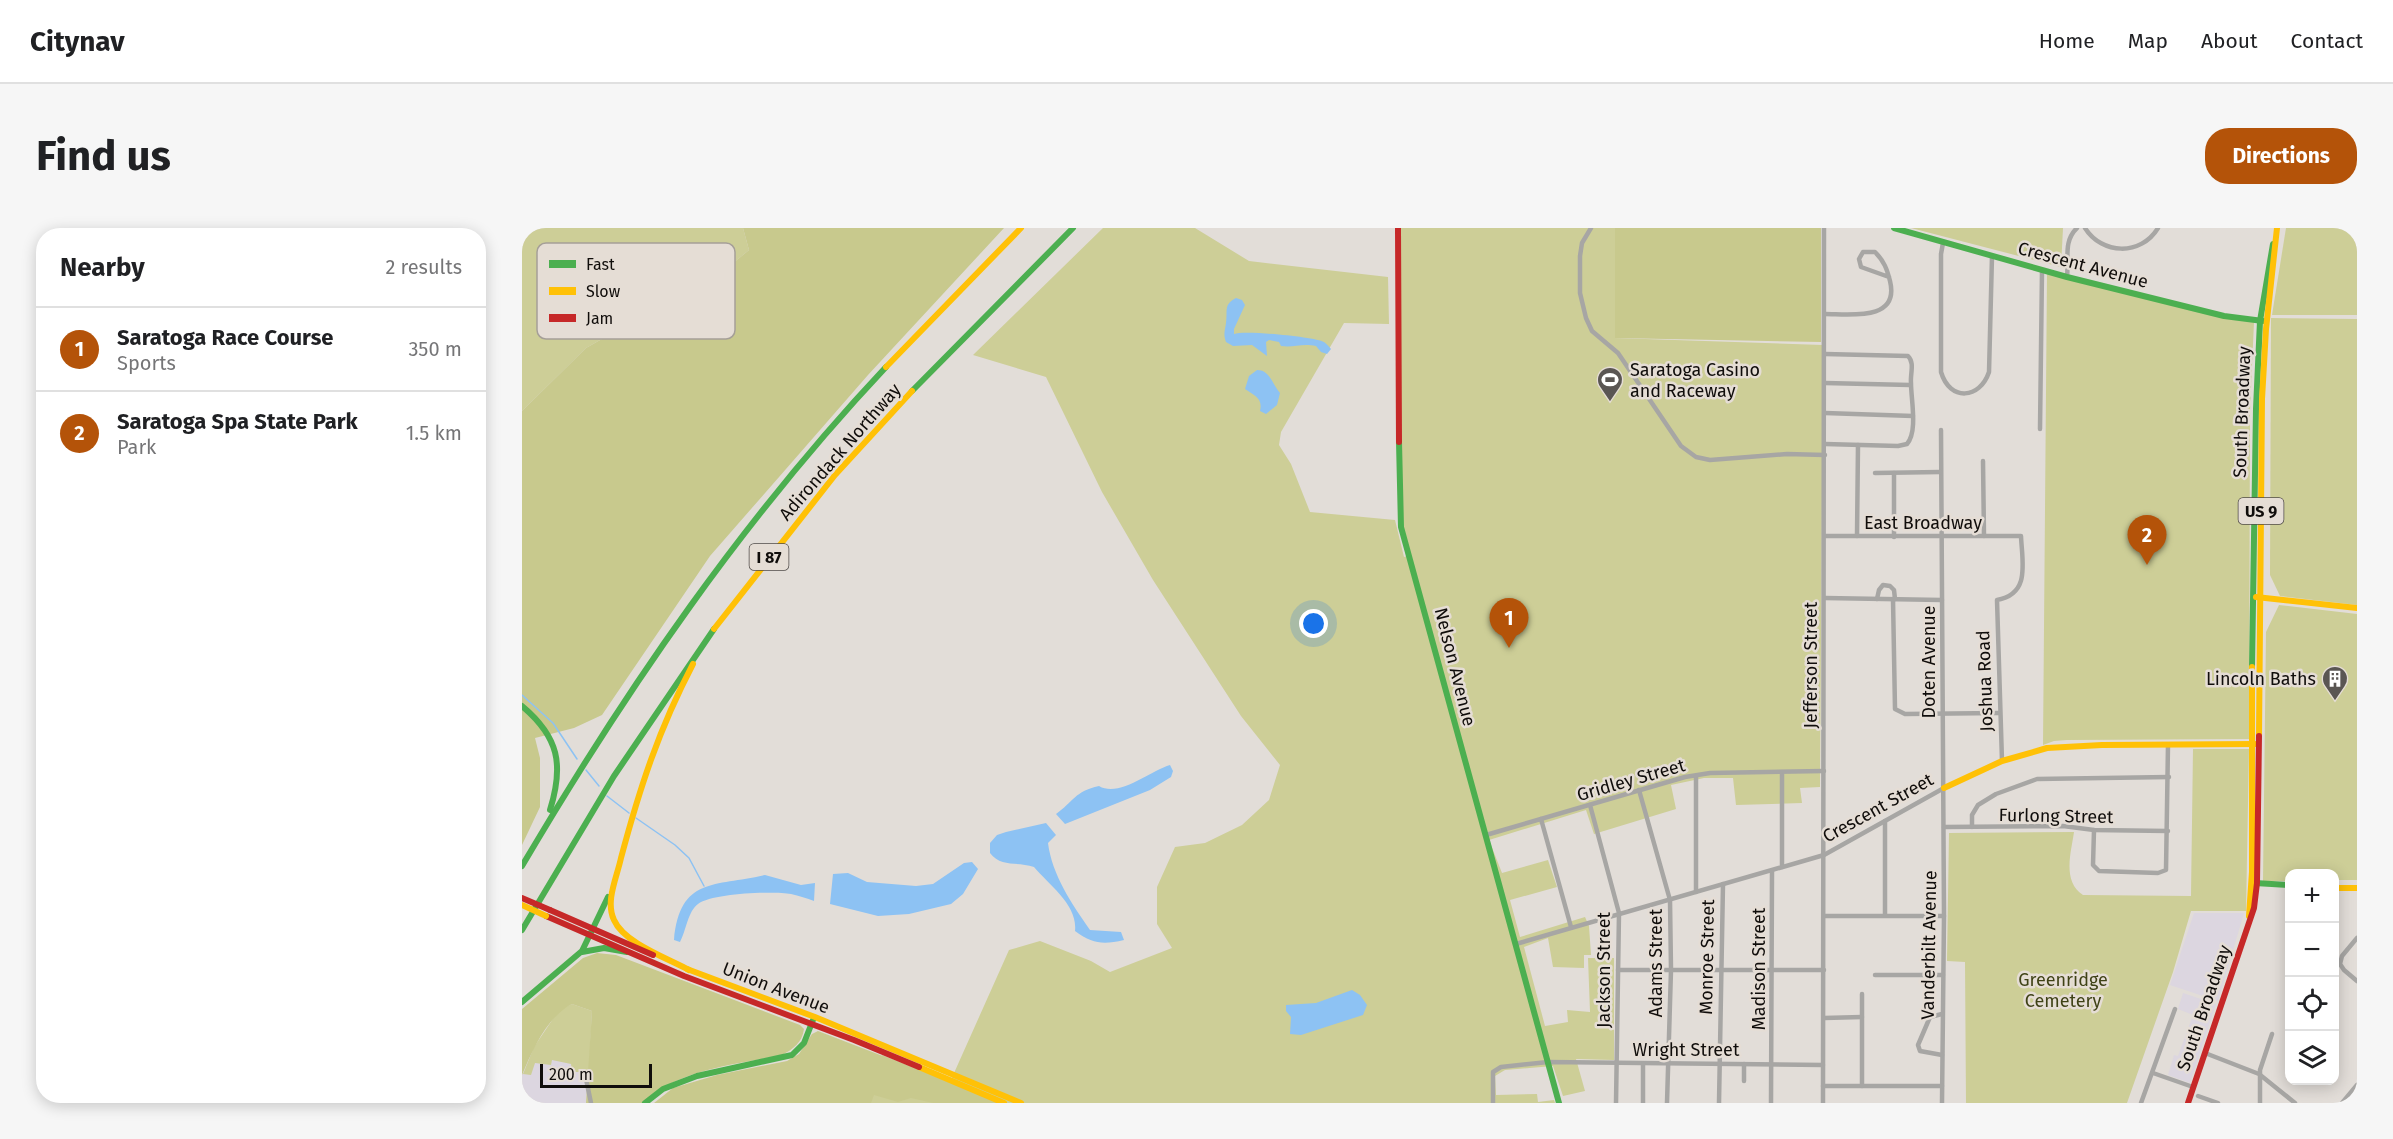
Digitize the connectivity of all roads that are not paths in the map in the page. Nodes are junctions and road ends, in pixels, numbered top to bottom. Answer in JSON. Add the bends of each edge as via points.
{"nodes":[{"id":1,"x":1021,"y":228,"type":"edge"},
{"id":2,"x":1073,"y":228,"type":"edge"},
{"id":3,"x":1398,"y":228,"type":"edge"},
{"id":4,"x":1591,"y":228,"type":"edge"},
{"id":5,"x":1824,"y":228,"type":"edge"},
{"id":6,"x":1894,"y":228,"type":"edge"},
{"id":7,"x":2077,"y":228,"type":"edge"},
{"id":8,"x":2085,"y":228,"type":"edge"},
{"id":9,"x":2158,"y":228,"type":"edge"},
{"id":10,"x":2277,"y":228,"type":"edge"},
{"id":11,"x":1943,"y":243,"type":"junction"},
{"id":12,"x":1992,"y":256,"type":"junction"},
{"id":13,"x":2042,"y":270,"type":"junction"},
{"id":14,"x":1889,"y":277,"type":"junction"},
{"id":15,"x":2067,"y":277,"type":"junction"},
{"id":16,"x":1825,"y":314,"type":"junction"},
{"id":17,"x":2263,"y":321,"type":"junction"},
{"id":18,"x":1825,"y":354,"type":"junction"},
{"id":19,"x":1825,"y":383,"type":"junction"},
{"id":20,"x":1910,"y":386,"type":"junction"},
{"id":21,"x":1825,"y":413,"type":"junction"},
{"id":22,"x":1913,"y":416,"type":"junction"},
{"id":23,"x":2040,"y":429,"type":"dead end"},
{"id":24,"x":1941,"y":430,"type":"dead end"},
{"id":25,"x":1825,"y":444,"type":"junction"},
{"id":26,"x":1858,"y":445,"type":"junction"},
{"id":27,"x":1825,"y":455,"type":"junction"},
{"id":28,"x":1983,"y":461,"type":"dead end"},
{"id":29,"x":1894,"y":472,"type":"junction"},
{"id":30,"x":1940,"y":472,"type":"junction"},
{"id":31,"x":1875,"y":473,"type":"dead end"},
{"id":32,"x":1825,"y":536,"type":"junction"},
{"id":33,"x":1857,"y":536,"type":"junction"},
{"id":34,"x":1941,"y":536,"type":"junction"},
{"id":35,"x":1984,"y":536,"type":"junction"},
{"id":36,"x":1894,"y":537,"type":"junction"},
{"id":37,"x":2256,"y":597,"type":"junction"},
{"id":38,"x":1825,"y":598,"type":"junction"},
{"id":39,"x":1877,"y":599,"type":"junction"},
{"id":40,"x":1894,"y":599,"type":"junction"},
{"id":41,"x":1942,"y":600,"type":"junction"},
{"id":42,"x":1997,"y":600,"type":"joint"},
{"id":43,"x":2357,"y":608,"type":"edge"},
{"id":44,"x":717,"y":624,"type":"junction"},
{"id":45,"x":522,"y":706,"type":"edge"},
{"id":46,"x":1999,"y":713,"type":"junction"},
{"id":47,"x":1943,"y":714,"type":"junction"},
{"id":48,"x":2255,"y":744,"type":"junction"},
{"id":49,"x":2168,"y":745,"type":"junction"},
{"id":50,"x":2002,"y":761,"type":"junction"},
{"id":51,"x":1824,"y":771,"type":"junction"},
{"id":52,"x":1782,"y":773,"type":"junction"},
{"id":53,"x":1696,"y":776,"type":"junction"},
{"id":54,"x":2169,"y":777,"type":"junction"},
{"id":55,"x":1944,"y":788,"type":"junction"},
{"id":56,"x":1639,"y":790,"type":"junction"},
{"id":57,"x":1590,"y":805,"type":"junction"},
{"id":58,"x":1541,"y":819,"type":"junction"},
{"id":59,"x":1885,"y":821,"type":"junction"},
{"id":60,"x":1944,"y":827,"type":"junction"},
{"id":61,"x":1972,"y":827,"type":"junction"},
{"id":62,"x":542,"y":830,"type":"junction"},
{"id":63,"x":2094,"y":830,"type":"junction"},
{"id":64,"x":2168,"y":831,"type":"junction"},
{"id":65,"x":1485,"y":835,"type":"junction"},
{"id":66,"x":1824,"y":855,"type":"junction"},
{"id":67,"x":522,"y":866,"type":"edge"},
{"id":68,"x":1782,"y":867,"type":"junction"},
{"id":69,"x":1772,"y":871,"type":"junction"},
{"id":70,"x":616,"y":878,"type":"junction"},
{"id":71,"x":2254,"y":883,"type":"junction"},
{"id":72,"x":1723,"y":884,"type":"junction"},
{"id":73,"x":2285,"y":885,"type":"edge"},
{"id":74,"x":2339,"y":888,"type":"edge"},
{"id":75,"x":2357,"y":888,"type":"edge"},
{"id":76,"x":1696,"y":892,"type":"junction"},
{"id":77,"x":522,"y":898,"type":"edge"},
{"id":78,"x":1670,"y":900,"type":"junction"},
{"id":79,"x":522,"y":905,"type":"edge"},
{"id":80,"x":548,"y":913,"type":"junction"},
{"id":81,"x":1619,"y":913,"type":"junction"},
{"id":82,"x":1885,"y":915,"type":"junction"},
{"id":83,"x":1824,"y":916,"type":"junction"},
{"id":84,"x":1944,"y":916,"type":"junction"},
{"id":85,"x":1571,"y":927,"type":"junction"},
{"id":86,"x":593,"y":929,"type":"junction"},
{"id":87,"x":522,"y":930,"type":"edge"},
{"id":88,"x":591,"y":936,"type":"junction"},
{"id":89,"x":2357,"y":938,"type":"edge"},
{"id":90,"x":1516,"y":944,"type":"junction"},
{"id":91,"x":627,"y":952,"type":"junction"},
{"id":92,"x":576,"y":956,"type":"junction"},
{"id":93,"x":1721,"y":969,"type":"junction"},
{"id":94,"x":1773,"y":969,"type":"junction"},
{"id":95,"x":689,"y":970,"type":"junction"},
{"id":96,"x":1618,"y":970,"type":"junction"},
{"id":97,"x":1671,"y":970,"type":"junction"},
{"id":98,"x":1824,"y":970,"type":"junction"},
{"id":99,"x":1875,"y":975,"type":"dead end"},
{"id":100,"x":1943,"y":975,"type":"junction"},
{"id":101,"x":2357,"y":981,"type":"edge"},
{"id":102,"x":1862,"y":994,"type":"dead end"},
{"id":103,"x":522,"y":1002,"type":"edge"},
{"id":104,"x":2175,"y":1009,"type":"dead end"},
{"id":105,"x":1942,"y":1014,"type":"junction"},
{"id":106,"x":1862,"y":1017,"type":"junction"},
{"id":107,"x":1824,"y":1018,"type":"junction"},
{"id":108,"x":813,"y":1020,"type":"junction"},
{"id":109,"x":2272,"y":1034,"type":"dead end"},
{"id":110,"x":2205,"y":1053,"type":"junction"},
{"id":111,"x":1942,"y":1055,"type":"junction"},
{"id":112,"x":1548,"y":1062,"type":"junction"},
{"id":113,"x":1616,"y":1064,"type":"junction"},
{"id":114,"x":1643,"y":1064,"type":"junction"},
{"id":115,"x":1668,"y":1064,"type":"junction"},
{"id":116,"x":1719,"y":1064,"type":"junction"},
{"id":117,"x":1744,"y":1064,"type":"junction"},
{"id":118,"x":1771,"y":1064,"type":"junction"},
{"id":119,"x":1823,"y":1065,"type":"junction"},
{"id":120,"x":2153,"y":1073,"type":"junction"},
{"id":121,"x":585,"y":1074,"type":"dead end"},
{"id":122,"x":2259,"y":1074,"type":"junction"},
{"id":123,"x":1744,"y":1081,"type":"dead end"},
{"id":124,"x":2357,"y":1085,"type":"edge"},
{"id":125,"x":1823,"y":1086,"type":"junction"},
{"id":126,"x":1862,"y":1086,"type":"junction"},
{"id":127,"x":1942,"y":1086,"type":"junction"},
{"id":128,"x":2193,"y":1087,"type":"junction"},
{"id":129,"x":2198,"y":1096,"type":"dead end"},
{"id":130,"x":591,"y":1103,"type":"edge"},
{"id":131,"x":645,"y":1103,"type":"edge"},
{"id":132,"x":1004,"y":1103,"type":"edge"},
{"id":133,"x":1021,"y":1103,"type":"edge"},
{"id":134,"x":1492,"y":1103,"type":"edge"},
{"id":135,"x":1559,"y":1103,"type":"edge"},
{"id":136,"x":1616,"y":1103,"type":"edge"},
{"id":137,"x":1643,"y":1103,"type":"edge"},
{"id":138,"x":1667,"y":1103,"type":"edge"},
{"id":139,"x":1719,"y":1103,"type":"edge"},
{"id":140,"x":1771,"y":1103,"type":"edge"},
{"id":141,"x":1823,"y":1103,"type":"edge"},
{"id":142,"x":1942,"y":1103,"type":"edge"},
{"id":143,"x":2141,"y":1103,"type":"edge"},
{"id":144,"x":2188,"y":1103,"type":"edge"},
{"id":145,"x":2218,"y":1103,"type":"edge"},
{"id":146,"x":2260,"y":1103,"type":"edge"},
{"id":147,"x":2295,"y":1103,"type":"edge"},
{"id":148,"x":2342,"y":1103,"type":"edge"}],
"edges":[{"from":1,"to":62,"type":"main road","name":"Adirondack Northway","number":"I 87","via":[[863,392],[757,517],[654,653]]},
{"from":2,"to":44,"type":"main road","name":"Adirondack Northway","number":"I 87","via":[[863,443]]},
{"from":3,"to":65,"type":"main road","name":"Nelson Avenue","via":[[1399,513]]},
{"from":4,"to":27,"type":"street","via":[[1580,256],[1580,293],[1586,318],[1592,331],[1618,353],[1681,446],[1696,457],[1710,460]]},
{"from":5,"to":16,"type":"street","name":"Jefferson Street"},
{"from":6,"to":11,"type":"main road","name":"Crescent Avenue"},
{"from":7,"to":15,"type":"street","via":[[2068,238]]},
{"from":8,"to":9,"type":"street","via":[[2100,243],[2117,249],[2143,244]]},
{"from":10,"to":17,"type":"main road","name":"South Broadway","number":"US 9","via":[[2269,259]]},
{"from":11,"to":12,"type":"main road","name":"Crescent Avenue"},
{"from":11,"to":12,"type":"street","via":[[1941,372],[1948,386],[1960,393],[1982,387],[1989,372]]},
{"from":12,"to":13,"type":"main road","name":"Crescent Avenue"},
{"from":13,"to":15,"type":"main road","name":"Crescent Avenue"},
{"from":13,"to":23,"type":"street"},
{"from":14,"to":14,"type":"street","via":[[1875,252],[1860,255],[1859,263],[1864,269]]},
{"from":14,"to":16,"type":"street","via":[[1891,295],[1881,309],[1866,314]]},
{"from":15,"to":17,"type":"main road","name":"Crescent Avenue","via":[[2224,316]]},
{"from":16,"to":18,"type":"street","name":"Jefferson Street"},
{"from":17,"to":37,"type":"main road","name":"South Broadway","number":"US 9"},
{"from":18,"to":19,"type":"street","name":"Jefferson Street"},
{"from":18,"to":20,"type":"street","via":[[1908,356]]},
{"from":19,"to":20,"type":"street"},
{"from":19,"to":21,"type":"street","name":"Jefferson Street"},
{"from":20,"to":22,"type":"street"},
{"from":21,"to":22,"type":"street"},
{"from":21,"to":25,"type":"street","name":"Jefferson Street"},
{"from":22,"to":26,"type":"street","via":[[1910,440],[1904,446]]},
{"from":24,"to":30,"type":"street","name":"Doten Avenue"},
{"from":25,"to":26,"type":"street"},
{"from":25,"to":27,"type":"street","name":"Jefferson Street"},
{"from":26,"to":33,"type":"street"},
{"from":27,"to":32,"type":"street","name":"Jefferson Street"},
{"from":28,"to":35,"type":"street"},
{"from":29,"to":30,"type":"street"},
{"from":29,"to":31,"type":"street"},
{"from":29,"to":36,"type":"street"},
{"from":30,"to":34,"type":"street","name":"Doten Avenue"},
{"from":32,"to":33,"type":"street","name":"East Broadway"},
{"from":32,"to":38,"type":"street","name":"Jefferson Street"},
{"from":33,"to":36,"type":"street","name":"East Broadway"},
{"from":34,"to":35,"type":"street","name":"East Broadway"},
{"from":34,"to":36,"type":"street","name":"East Broadway"},
{"from":34,"to":41,"type":"street","name":"Doten Avenue"},
{"from":35,"to":42,"type":"street","name":"East Broadway","via":[[2021,536],[2020,585],[2007,598]]},
{"from":37,"to":43,"type":"main road"},
{"from":37,"to":48,"type":"main road","name":"South Broadway","number":"US 9"},
{"from":38,"to":39,"type":"street"},
{"from":38,"to":51,"type":"street","name":"Jefferson Street"},
{"from":39,"to":40,"type":"street"},
{"from":39,"to":40,"type":"street","via":[[1883,585],[1894,590]]},
{"from":40,"to":41,"type":"street"},
{"from":40,"to":47,"type":"street","via":[[1895,709]]},
{"from":41,"to":47,"type":"street","name":"Doten Avenue"},
{"from":42,"to":46,"type":"street","name":"Joshua Road"},
{"from":44,"to":70,"type":"main road","via":[[654,745]]},
{"from":44,"to":87,"type":"main road","name":"Adirondack Northway","number":"I 87","via":[[622,760]]},
{"from":45,"to":62,"type":"main road","via":[[547,731],[558,763],[558,787]]},
{"from":46,"to":47,"type":"street"},
{"from":46,"to":50,"type":"street","name":"Joshua Road"},
{"from":47,"to":55,"type":"street","name":"Doten Avenue"},
{"from":48,"to":49,"type":"main road","name":"Crescent Street"},
{"from":48,"to":71,"type":"main road","name":"South Broadway","number":"US 9"},
{"from":49,"to":50,"type":"main road","name":"Crescent Street","via":[[2047,748]]},
{"from":49,"to":54,"type":"street"},
{"from":50,"to":55,"type":"main road","name":"Crescent Street"},
{"from":51,"to":52,"type":"street","name":"Gridley Street"},
{"from":51,"to":66,"type":"street","name":"Jefferson Street"},
{"from":52,"to":53,"type":"street","name":"Gridley Street"},
{"from":52,"to":68,"type":"street"},
{"from":53,"to":56,"type":"street","name":"Gridley Street"},
{"from":53,"to":76,"type":"street"},
{"from":54,"to":61,"type":"street","via":[[2037,779],[1978,805],[1972,815]]},
{"from":54,"to":64,"type":"street"},
{"from":55,"to":59,"type":"street","name":"Crescent Street"},
{"from":55,"to":60,"type":"street","name":"Vanderbilt Avenue"},
{"from":56,"to":57,"type":"street","name":"Gridley Street"},
{"from":56,"to":78,"type":"street","name":"Adams Street"},
{"from":57,"to":58,"type":"street","name":"Gridley Street"},
{"from":57,"to":81,"type":"street","name":"Jackson Street"},
{"from":58,"to":65,"type":"street","name":"Gridley Street"},
{"from":58,"to":85,"type":"street"},
{"from":59,"to":66,"type":"street","name":"Crescent Street"},
{"from":59,"to":82,"type":"street"},
{"from":60,"to":61,"type":"street","name":"Furlong Street"},
{"from":60,"to":84,"type":"street","name":"Vanderbilt Avenue"},
{"from":61,"to":63,"type":"street","name":"Furlong Street","via":[[2063,826]]},
{"from":62,"to":67,"type":"main road","name":"Adirondack Northway","number":"I 87"},
{"from":63,"to":64,"type":"street","name":"Furlong Street"},
{"from":63,"to":64,"type":"street","via":[[2094,868],[2140,873],[2166,870]]},
{"from":65,"to":90,"type":"main road","name":"Nelson Avenue"},
{"from":66,"to":68,"type":"street","name":"Crescent Street"},
{"from":66,"to":83,"type":"street","name":"Jefferson Street"},
{"from":68,"to":69,"type":"street","name":"Crescent Street"},
{"from":69,"to":72,"type":"street","name":"Crescent Street"},
{"from":69,"to":94,"type":"street","name":"Madison Street"},
{"from":70,"to":86,"type":"main road"},
{"from":70,"to":95,"type":"main road","via":[[610,907],[618,929],[629,939]]},
{"from":71,"to":73,"type":"main road"},
{"from":71,"to":110,"type":"main road","name":"South Broadway","number":"US 9","via":[[2254,908]]},
{"from":72,"to":76,"type":"street","name":"Crescent Street"},
{"from":72,"to":93,"type":"street","name":"Monroe Street"},
{"from":74,"to":75,"type":"main road"},
{"from":76,"to":78,"type":"street","name":"Crescent Street"},
{"from":77,"to":80,"type":"main road","name":"Union Avenue","bridge":true},
{"from":78,"to":81,"type":"street","name":"Crescent Street"},
{"from":78,"to":97,"type":"street","name":"Adams Street"},
{"from":79,"to":80,"type":"main road","name":"Union Avenue","bridge":true},
{"from":80,"to":86,"type":"main road","name":"Union Avenue"},
{"from":80,"to":88,"type":"main road","name":"Union Avenue"},
{"from":81,"to":85,"type":"street","name":"Crescent Street"},
{"from":81,"to":96,"type":"street","name":"Jackson Street"},
{"from":82,"to":83,"type":"street"},
{"from":82,"to":84,"type":"street"},
{"from":83,"to":98,"type":"street","name":"Jefferson Street"},
{"from":84,"to":100,"type":"street","name":"Vanderbilt Avenue"},
{"from":85,"to":90,"type":"street","name":"Crescent Street"},
{"from":86,"to":88,"type":"main road"},
{"from":86,"to":95,"type":"main road","name":"Union Avenue"},
{"from":88,"to":91,"type":"main road","name":"Union Avenue"},
{"from":88,"to":92,"type":"main road"},
{"from":89,"to":101,"type":"street","via":[[2340,964]]},
{"from":90,"to":112,"type":"main road","name":"Nelson Avenue"},
{"from":91,"to":92,"type":"main road","via":[[597,948]]},
{"from":91,"to":108,"type":"main road","name":"Union Avenue","via":[[694,980]]},
{"from":92,"to":103,"type":"main road"},
{"from":93,"to":94,"type":"street"},
{"from":93,"to":97,"type":"street"},
{"from":93,"to":116,"type":"street","name":"Monroe Street"},
{"from":94,"to":98,"type":"street"},
{"from":94,"to":118,"type":"street","name":"Madison Street"},
{"from":95,"to":108,"type":"main road","name":"Union Avenue"},
{"from":96,"to":97,"type":"street"},
{"from":96,"to":113,"type":"street","name":"Jackson Street"},
{"from":97,"to":115,"type":"street","name":"Adams Street"},
{"from":98,"to":107,"type":"street","name":"Jefferson Street"},
{"from":99,"to":100,"type":"street"},
{"from":100,"to":105,"type":"street","name":"Vanderbilt Avenue"},
{"from":102,"to":106,"type":"street"},
{"from":104,"to":120,"type":"street"},
{"from":105,"to":111,"type":"street","name":"Vanderbilt Avenue"},
{"from":105,"to":111,"type":"street","via":[[1930,1017],[1918,1045],[1920,1051]]},
{"from":106,"to":107,"type":"street"},
{"from":106,"to":126,"type":"street"},
{"from":107,"to":119,"type":"street","name":"Jefferson Street"},
{"from":108,"to":131,"type":"main road","via":[[804,1043],[792,1055],[697,1076],[663,1089]]},
{"from":108,"to":132,"type":"main road","name":"Union Avenue"},
{"from":108,"to":133,"type":"main road","name":"Union Avenue"},
{"from":109,"to":122,"type":"street"},
{"from":110,"to":122,"type":"street"},
{"from":110,"to":128,"type":"main road","name":"South Broadway","number":"US 9"},
{"from":111,"to":127,"type":"street","name":"Vanderbilt Avenue"},
{"from":112,"to":113,"type":"street","name":"Wright Street"},
{"from":112,"to":134,"type":"street","name":"Wright Street","via":[[1495,1070]]},
{"from":112,"to":135,"type":"main road","name":"Nelson Avenue"},
{"from":113,"to":114,"type":"street","name":"Wright Street"},
{"from":113,"to":136,"type":"street","name":"Jackson Street"},
{"from":114,"to":115,"type":"street","name":"Wright Street"},
{"from":114,"to":137,"type":"street"},
{"from":115,"to":116,"type":"street","name":"Wright Street"},
{"from":115,"to":138,"type":"street","name":"Adams Street"},
{"from":116,"to":117,"type":"street","name":"Wright Street"},
{"from":116,"to":139,"type":"street","name":"Monroe Street"},
{"from":117,"to":118,"type":"street","name":"Wright Street"},
{"from":117,"to":123,"type":"street"},
{"from":118,"to":119,"type":"street","name":"Wright Street"},
{"from":118,"to":140,"type":"street","name":"Madison Street"},
{"from":119,"to":125,"type":"street","name":"Jefferson Street"},
{"from":120,"to":128,"type":"street"},
{"from":120,"to":143,"type":"street"},
{"from":121,"to":130,"type":"street"},
{"from":122,"to":146,"type":"street"},
{"from":122,"to":147,"type":"street"},
{"from":124,"to":148,"type":"street"},
{"from":125,"to":126,"type":"street"},
{"from":125,"to":141,"type":"street","name":"Jefferson Street"},
{"from":126,"to":127,"type":"street"},
{"from":127,"to":142,"type":"street","name":"Vanderbilt Avenue"},
{"from":128,"to":144,"type":"main road","name":"South Broadway","number":"US 9"},
{"from":129,"to":145,"type":"street"}]}
